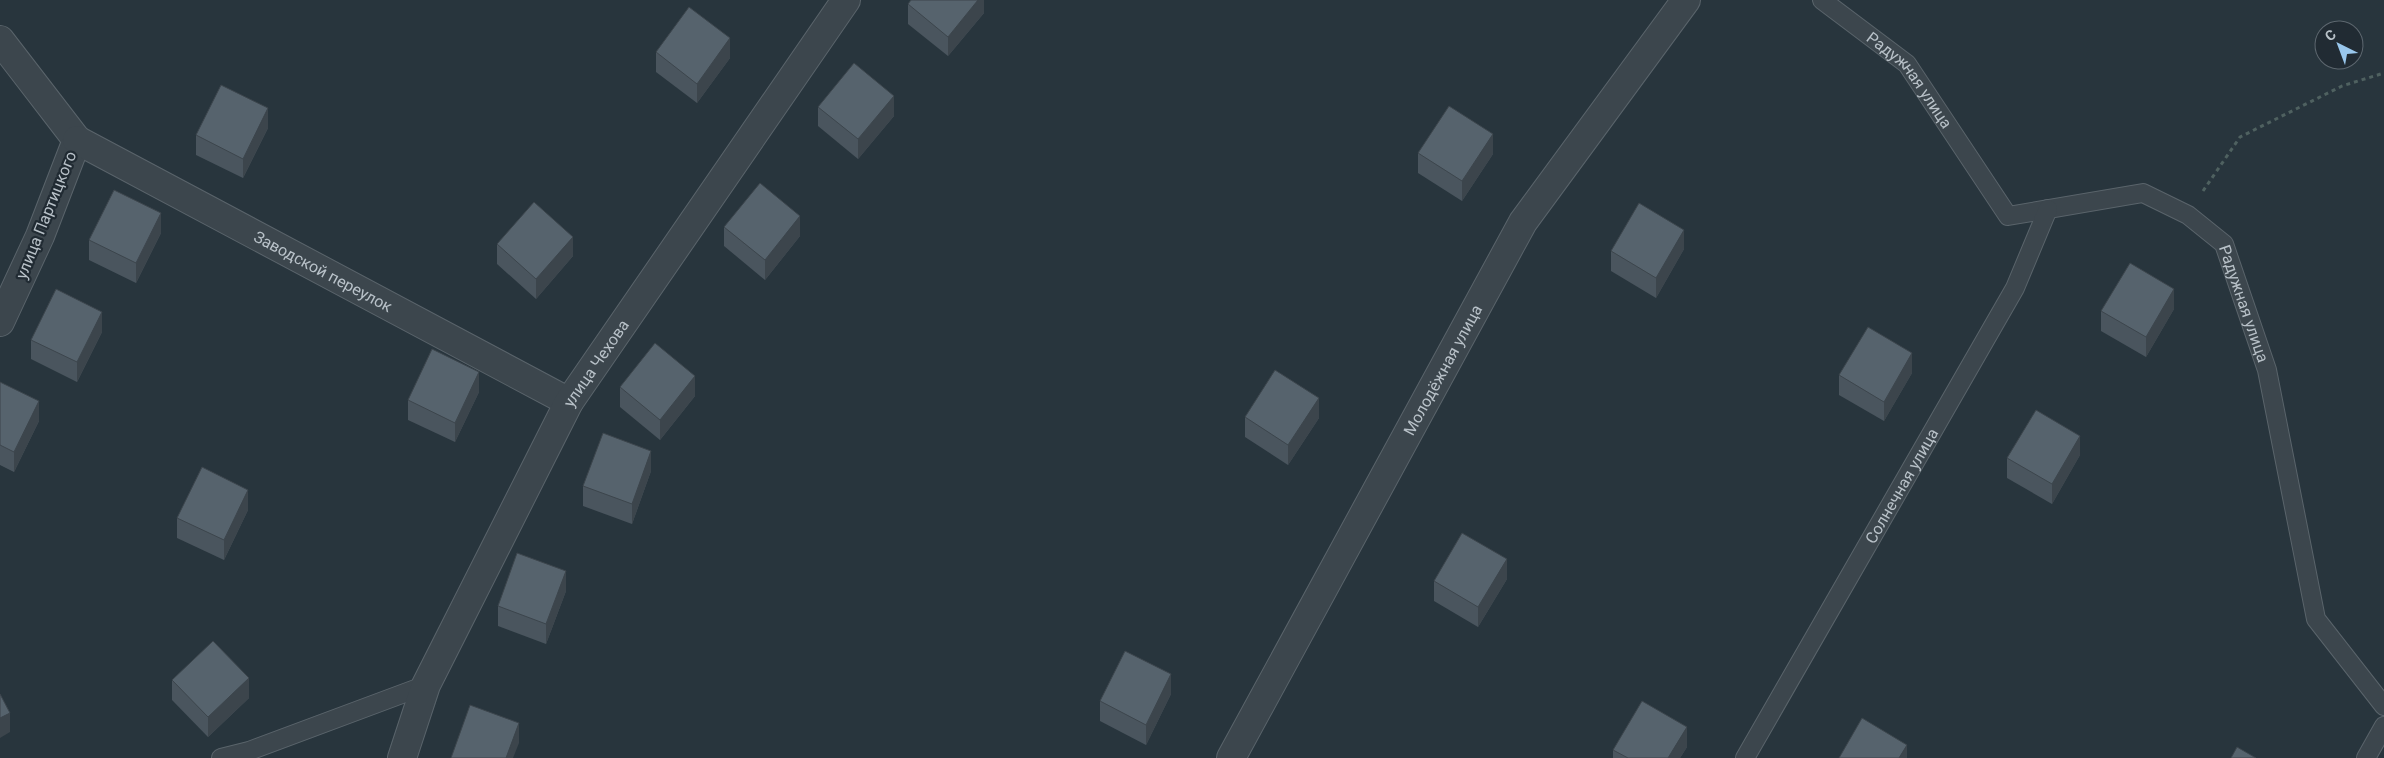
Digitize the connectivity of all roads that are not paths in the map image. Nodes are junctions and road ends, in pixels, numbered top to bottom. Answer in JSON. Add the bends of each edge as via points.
{"nodes":[{"id":1,"x":846,"y":0,"type":"edge"},
{"id":2,"x":1686,"y":0,"type":"edge"},
{"id":3,"x":1822,"y":0,"type":"edge"},
{"id":4,"x":0,"y":40,"type":"edge"},
{"id":5,"x":77,"y":140,"type":"junction"},
{"id":6,"x":2048,"y":209,"type":"junction"},
{"id":7,"x":0,"y":322,"type":"edge"},
{"id":8,"x":569,"y":402,"type":"junction"},
{"id":9,"x":426,"y":685,"type":"junction"},
{"id":10,"x":2384,"y":706,"type":"edge"},
{"id":11,"x":2384,"y":726,"type":"edge"},
{"id":12,"x":221,"y":758,"type":"edge"},
{"id":13,"x":402,"y":758,"type":"edge"},
{"id":14,"x":1231,"y":758,"type":"edge"},
{"id":15,"x":1745,"y":758,"type":"edge"},
{"id":16,"x":2366,"y":758,"type":"edge"}],
"edges":[{"from":1,"to":8,"type":"street","name":"улица Чехова"},
{"from":2,"to":14,"type":"street","name":"Молодёжная улица","via":[[1523,222]]},
{"from":3,"to":6,"type":"lane","name":"Радужная улица","via":[[1906,64],[2008,216]]},
{"from":4,"to":5,"type":"street","name":"улица Партицкого"},
{"from":5,"to":7,"type":"street","name":"улица Партицкого","via":[[40,236]]},
{"from":5,"to":8,"type":"street","name":"Заводской переулок"},
{"from":6,"to":10,"type":"lane","name":"Радужная улица","via":[[2143,193],[2188,215],[2224,244],[2267,370],[2316,619]]},
{"from":6,"to":15,"type":"lane","name":"Солнечная улица","via":[[2015,288]]},
{"from":8,"to":9,"type":"street","name":"улица Чехова"},
{"from":9,"to":12,"type":"lane","via":[[249,751]]},
{"from":9,"to":13,"type":"street","name":"улица Чехова"},
{"from":11,"to":16,"type":"lane"}]}
